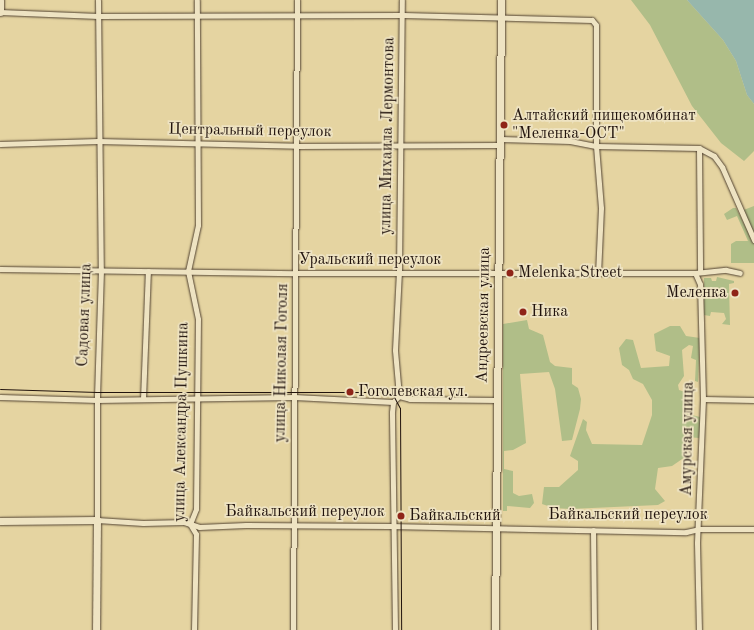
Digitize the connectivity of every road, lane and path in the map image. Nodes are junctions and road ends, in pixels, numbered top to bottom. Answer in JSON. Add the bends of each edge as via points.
{"nodes":[{"id":1,"x":0,"y":0,"type":"edge"},
{"id":2,"x":98,"y":0,"type":"edge"},
{"id":3,"x":197,"y":0,"type":"edge"},
{"id":4,"x":297,"y":0,"type":"edge"},
{"id":5,"x":402,"y":0,"type":"edge"},
{"id":6,"x":501,"y":0,"type":"edge"},
{"id":7,"x":0,"y":12,"type":"edge"},
{"id":8,"x":297,"y":15,"type":"junction"},
{"id":9,"x":98,"y":16,"type":"junction"},
{"id":10,"x":196,"y":16,"type":"junction"},
{"id":11,"x":403,"y":16,"type":"junction"},
{"id":12,"x":501,"y":17,"type":"junction"},
{"id":13,"x":98,"y":141,"type":"junction"},
{"id":14,"x":500,"y":142,"type":"junction"},
{"id":15,"x":198,"y":143,"type":"junction"},
{"id":16,"x":0,"y":144,"type":"edge"},
{"id":17,"x":297,"y":146,"type":"junction"},
{"id":18,"x":401,"y":146,"type":"junction"},
{"id":19,"x":596,"y":146,"type":"junction"},
{"id":20,"x":699,"y":148,"type":"junction"},
{"id":21,"x":754,"y":240,"type":"edge"},
{"id":22,"x":0,"y":269,"type":"edge"},
{"id":23,"x":102,"y":270,"type":"junction"},
{"id":24,"x":148,"y":270,"type":"junction"},
{"id":25,"x":188,"y":271,"type":"junction"},
{"id":26,"x":399,"y":272,"type":"junction"},
{"id":27,"x":296,"y":273,"type":"junction"},
{"id":28,"x":499,"y":273,"type":"junction"},
{"id":29,"x":598,"y":273,"type":"junction"},
{"id":30,"x":697,"y":273,"type":"junction"},
{"id":31,"x":740,"y":273,"type":"dead end"},
{"id":32,"x":399,"y":396,"type":"junction"},
{"id":33,"x":0,"y":397,"type":"edge"},
{"id":34,"x":294,"y":397,"type":"junction"},
{"id":35,"x":199,"y":398,"type":"junction"},
{"id":36,"x":143,"y":399,"type":"junction"},
{"id":37,"x":703,"y":399,"type":"junction"},
{"id":38,"x":97,"y":400,"type":"junction"},
{"id":39,"x":497,"y":400,"type":"junction"},
{"id":40,"x":754,"y":400,"type":"edge"},
{"id":41,"x":393,"y":402,"type":"junction"},
{"id":42,"x":97,"y":520,"type":"junction"},
{"id":43,"x":0,"y":521,"type":"edge"},
{"id":44,"x":190,"y":524,"type":"junction"},
{"id":45,"x":294,"y":525,"type":"junction"},
{"id":46,"x":394,"y":527,"type":"junction"},
{"id":47,"x":495,"y":529,"type":"junction"},
{"id":48,"x":699,"y":529,"type":"junction"},
{"id":49,"x":754,"y":529,"type":"edge"},
{"id":50,"x":593,"y":530,"type":"junction"},
{"id":51,"x":96,"y":630,"type":"edge"},
{"id":52,"x":194,"y":630,"type":"edge"},
{"id":53,"x":294,"y":630,"type":"edge"},
{"id":54,"x":395,"y":630,"type":"edge"},
{"id":55,"x":495,"y":630,"type":"edge"},
{"id":56,"x":594,"y":630,"type":"edge"},
{"id":57,"x":699,"y":630,"type":"edge"}],
"edges":[{"from":1,"to":7,"type":"street"},
{"from":2,"to":9,"type":"street","name":"Садовая улица"},
{"from":3,"to":10,"type":"street","name":"улица Александра Пушкина"},
{"from":4,"to":8,"type":"street","name":"улица Николая Гоголя"},
{"from":5,"to":11,"type":"street","name":"улица Михаила Лермонтова"},
{"from":6,"to":12,"type":"street","name":"Андреевская улица"},
{"from":7,"to":9,"type":"street"},
{"from":8,"to":10,"type":"street"},
{"from":8,"to":11,"type":"street"},
{"from":8,"to":17,"type":"street","name":"улица Николая Гоголя"},
{"from":9,"to":10,"type":"street"},
{"from":9,"to":13,"type":"street","name":"Садовая улица"},
{"from":10,"to":15,"type":"street","name":"улица Александра Пушкина"},
{"from":11,"to":12,"type":"street"},
{"from":11,"to":18,"type":"street","name":"улица Михаила Лермонтова"},
{"from":12,"to":14,"type":"street","name":"Андреевская улица"},
{"from":12,"to":19,"type":"street","via":[[590,20],[595,23]]},
{"from":13,"to":15,"type":"street","name":"Центральный переулок"},
{"from":13,"to":16,"type":"street","name":"Центральный переулок"},
{"from":13,"to":23,"type":"street","name":"Садовая улица"},
{"from":14,"to":18,"type":"street","name":"Центральный переулок"},
{"from":14,"to":19,"type":"street","name":"Центральный переулок","via":[[570,141]]},
{"from":14,"to":28,"type":"street","name":"Андреевская улица"},
{"from":15,"to":17,"type":"street","name":"Центральный переулок"},
{"from":15,"to":25,"type":"street","name":"улица Александра Пушкина","via":[[197,233]]},
{"from":17,"to":18,"type":"street","name":"Центральный переулок"},
{"from":17,"to":27,"type":"street","name":"улица Николая Гоголя"},
{"from":18,"to":26,"type":"street","name":"улица Михаила Лермонтова"},
{"from":19,"to":20,"type":"street","name":"Центральный переулок"},
{"from":19,"to":29,"type":"street","via":[[601,208]]},
{"from":20,"to":21,"type":"street","via":[[714,156],[722,167]]},
{"from":20,"to":30,"type":"street","name":"Амурская улица"},
{"from":22,"to":23,"type":"street","name":"Уральский переулок"},
{"from":23,"to":24,"type":"street","name":"Уральский переулок"},
{"from":23,"to":38,"type":"street","name":"Садовая улица"},
{"from":24,"to":25,"type":"street","name":"Уральский переулок"},
{"from":24,"to":36,"type":"street"},
{"from":25,"to":27,"type":"street","name":"Уральский переулок"},
{"from":25,"to":35,"type":"street","name":"улица Александра Пушкина","via":[[198,319]]},
{"from":26,"to":27,"type":"street","name":"Уральский переулок"},
{"from":26,"to":28,"type":"street","name":"Уральский переулок"},
{"from":26,"to":32,"type":"street","name":"улица Михаила Лермонтова","via":[[395,350]]},
{"from":27,"to":34,"type":"street","name":"улица Николая Гоголя"},
{"from":28,"to":29,"type":"street","name":"Уральский переулок"},
{"from":28,"to":39,"type":"street","name":"Андреевская улица"},
{"from":29,"to":30,"type":"street","name":"Уральский переулок"},
{"from":30,"to":31,"type":"street","name":"Уральский переулок","via":[[726,270]]},
{"from":30,"to":37,"type":"street","name":"Амурская улица","via":[[700,284]]},
{"from":32,"to":39,"type":"street","via":[[410,399]]},
{"from":32,"to":41,"type":"street"},
{"from":33,"to":38,"type":"street"},
{"from":34,"to":35,"type":"street"},
{"from":34,"to":41,"type":"street"},
{"from":34,"to":45,"type":"street","name":"улица Николая Гоголя"},
{"from":35,"to":36,"type":"street"},
{"from":35,"to":44,"type":"street","name":"улица Александра Пушкина","via":[[196,509]]},
{"from":36,"to":38,"type":"street"},
{"from":37,"to":40,"type":"street"},
{"from":37,"to":48,"type":"street","name":"Амурская улица"},
{"from":38,"to":42,"type":"street","name":"Садовая улица"},
{"from":39,"to":47,"type":"street","name":"Андреевская улица"},
{"from":41,"to":46,"type":"street"},
{"from":42,"to":43,"type":"street","name":"Байкальский переулок"},
{"from":42,"to":44,"type":"street","name":"Байкальский переулок"},
{"from":42,"to":51,"type":"street","name":"Садовая улица"},
{"from":44,"to":45,"type":"street","name":"Байкальский переулок","via":[[199,527]]},
{"from":44,"to":52,"type":"street","name":"улица Александра Пушкина","via":[[196,534]]},
{"from":45,"to":46,"type":"street","name":"Байкальский переулок"},
{"from":45,"to":53,"type":"street","name":"улица Николая Гоголя"},
{"from":46,"to":47,"type":"street","name":"Байкальский переулок"},
{"from":46,"to":54,"type":"street"},
{"from":47,"to":50,"type":"street","name":"Байкальский переулок"},
{"from":47,"to":55,"type":"street","name":"Андреевская улица"},
{"from":48,"to":49,"type":"street","name":"Байкальский переулок"},
{"from":48,"to":50,"type":"street","name":"Байкальский переулок","via":[[686,532]]},
{"from":48,"to":57,"type":"street","name":"Амурская улица"},
{"from":50,"to":56,"type":"street"}]}
